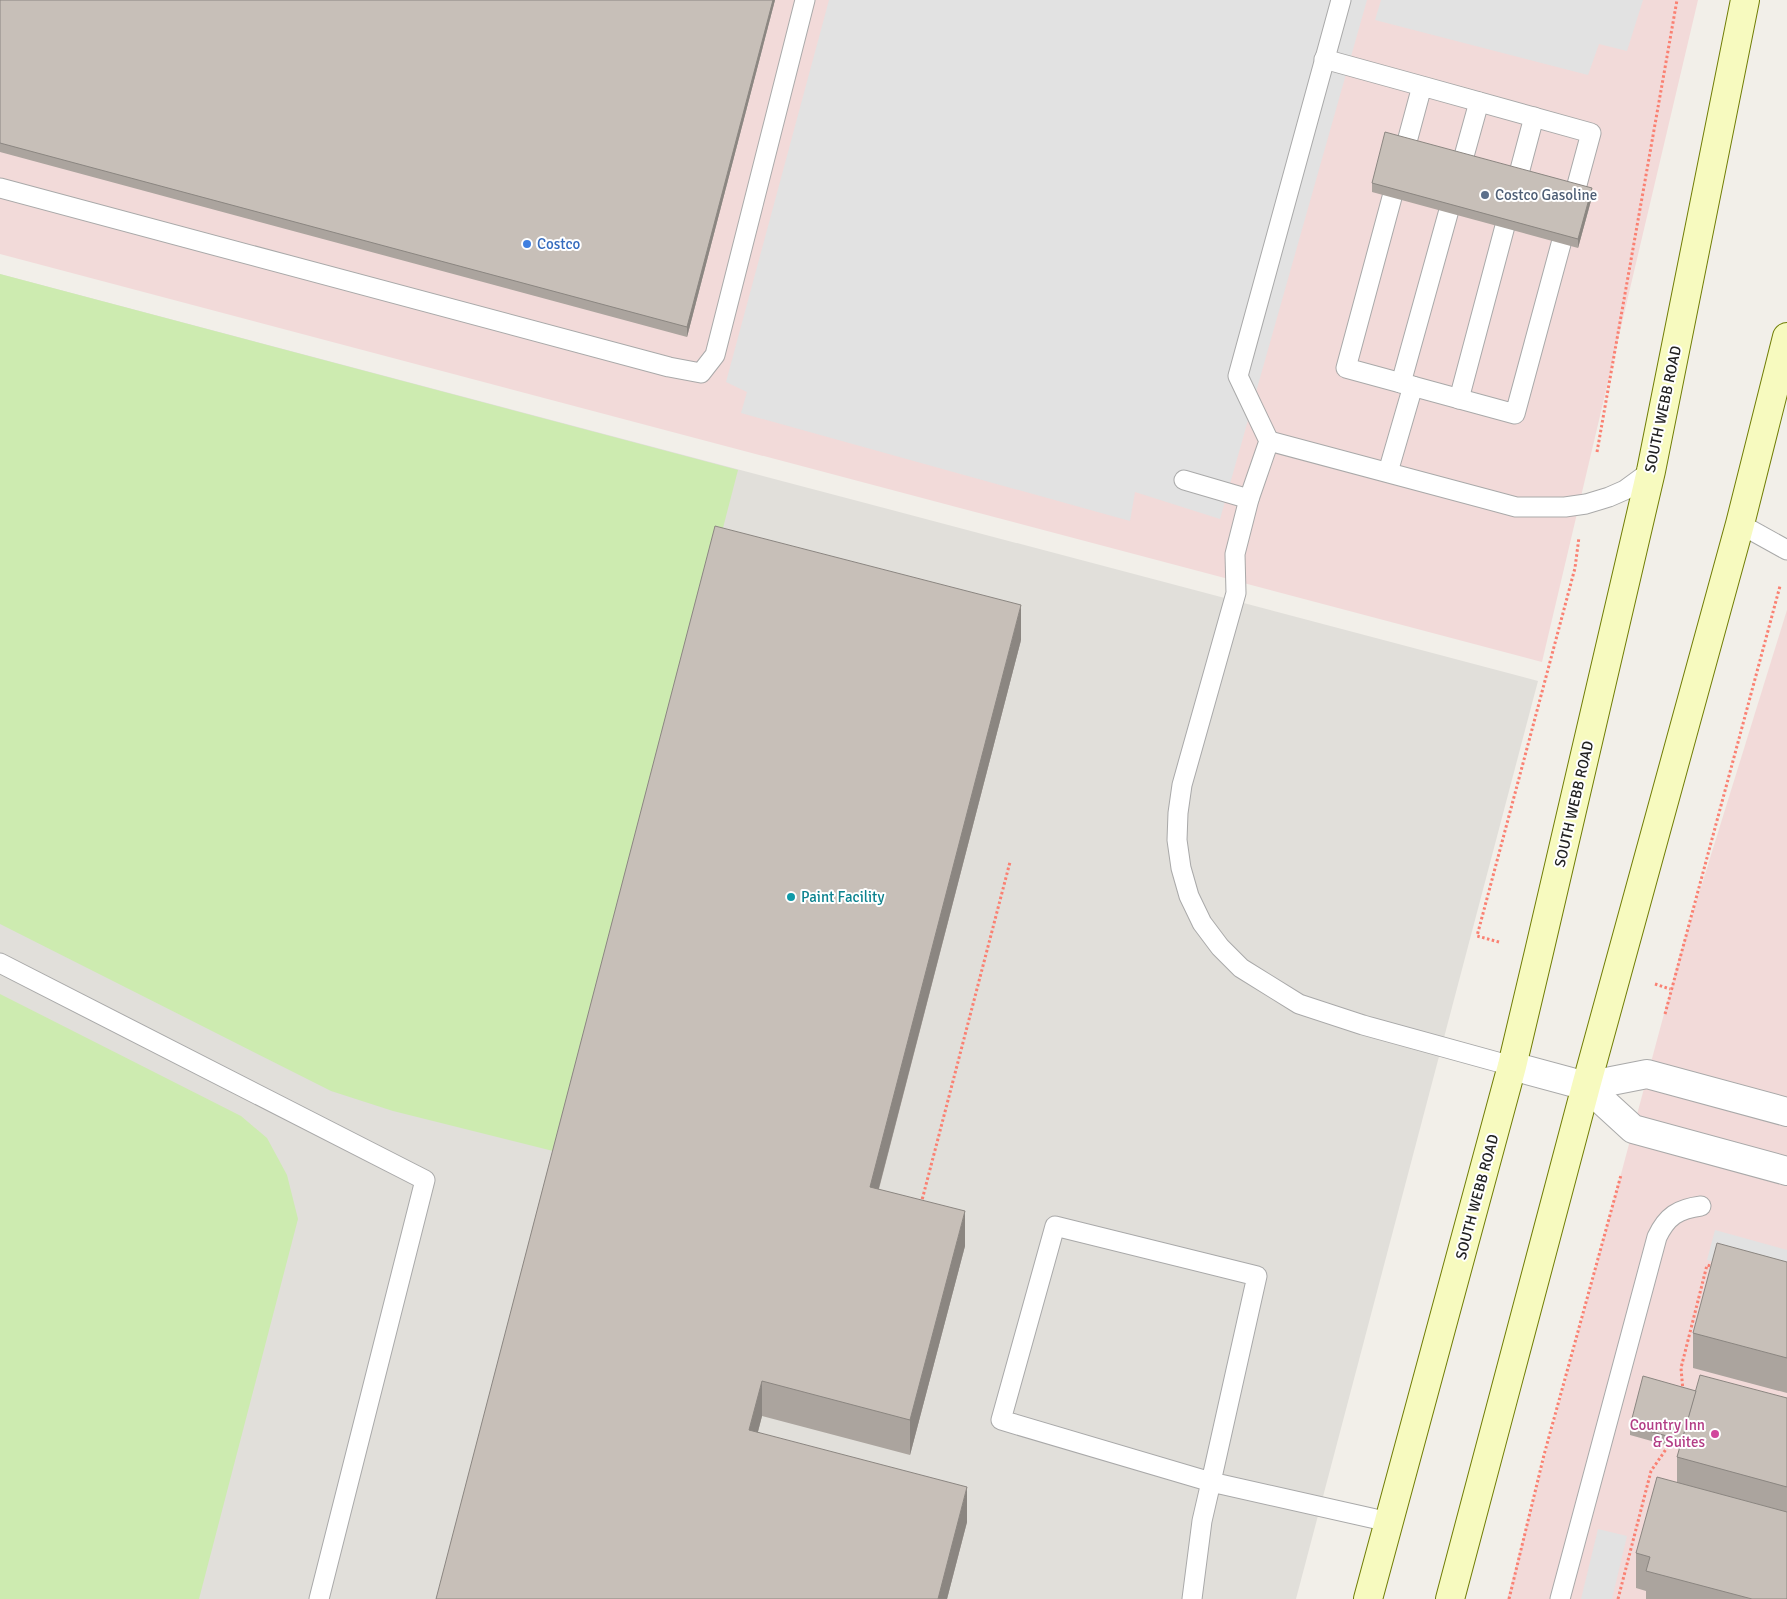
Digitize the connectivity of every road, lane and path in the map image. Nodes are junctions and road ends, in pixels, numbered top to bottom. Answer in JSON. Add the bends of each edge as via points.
{"nodes":[{"id":1,"x":805,"y":0,"type":"edge"},
{"id":2,"x":1341,"y":0,"type":"edge"},
{"id":3,"x":1677,"y":0,"type":"edge"},
{"id":4,"x":1746,"y":0,"type":"edge"},
{"id":5,"x":1324,"y":59,"type":"junction"},
{"id":6,"x":1422,"y":86,"type":"junction"},
{"id":7,"x":1479,"y":102,"type":"junction"},
{"id":8,"x":1534,"y":117,"type":"junction"},
{"id":9,"x":0,"y":188,"type":"edge"},
{"id":10,"x":1787,"y":337,"type":"edge"},
{"id":11,"x":1407,"y":384,"type":"junction"},
{"id":12,"x":1459,"y":399,"type":"junction"},
{"id":13,"x":1268,"y":441,"type":"junction"},
{"id":14,"x":1598,"y":452,"type":"dead end"},
{"id":15,"x":1651,"y":471,"type":"junction"},
{"id":16,"x":1388,"y":472,"type":"junction"},
{"id":17,"x":1184,"y":480,"type":"dead end"},
{"id":18,"x":1250,"y":499,"type":"junction"},
{"id":19,"x":1740,"y":524,"type":"junction"},
{"id":20,"x":1579,"y":538,"type":"dead end"},
{"id":21,"x":1787,"y":550,"type":"edge"},
{"id":22,"x":1780,"y":586,"type":"dead end"},
{"id":23,"x":1010,"y":862,"type":"dead end"},
{"id":24,"x":1499,"y":942,"type":"dead end"},
{"id":25,"x":0,"y":963,"type":"edge"},
{"id":26,"x":1655,"y":984,"type":"dead end"},
{"id":27,"x":1670,"y":989,"type":"junction"},
{"id":28,"x":1664,"y":1014,"type":"dead end"},
{"id":29,"x":1512,"y":1066,"type":"junction"},
{"id":30,"x":1586,"y":1086,"type":"junction"},
{"id":31,"x":1787,"y":1112,"type":"edge"},
{"id":32,"x":1787,"y":1171,"type":"edge"},
{"id":33,"x":1621,"y":1175,"type":"dead end"},
{"id":34,"x":921,"y":1205,"type":"edge"},
{"id":35,"x":1701,"y":1206,"type":"dead end"},
{"id":36,"x":1716,"y":1268,"type":"edge"},
{"id":37,"x":1684,"y":1397,"type":"edge"},
{"id":38,"x":1672,"y":1438,"type":"edge"},
{"id":39,"x":1211,"y":1482,"type":"junction"},
{"id":40,"x":1389,"y":1522,"type":"junction"},
{"id":41,"x":319,"y":1599,"type":"edge"},
{"id":42,"x":1192,"y":1599,"type":"edge"},
{"id":43,"x":1368,"y":1599,"type":"edge"},
{"id":44,"x":1450,"y":1599,"type":"edge"},
{"id":45,"x":1509,"y":1599,"type":"edge"},
{"id":46,"x":1560,"y":1599,"type":"edge"},
{"id":47,"x":1618,"y":1599,"type":"edge"}],
"edges":[{"from":1,"to":9,"type":"lane","via":[[715,355],[701,373]]},
{"from":2,"to":5,"type":"lane"},
{"from":3,"to":14,"type":"path"},
{"from":4,"to":15,"type":"main road","name":"SOUTH WEBB ROAD"},
{"from":5,"to":6,"type":"lane"},
{"from":5,"to":13,"type":"lane","via":[[1238,376]]},
{"from":6,"to":7,"type":"lane"},
{"from":6,"to":11,"type":"lane","via":[[1346,368]]},
{"from":7,"to":8,"type":"lane"},
{"from":7,"to":11,"type":"lane"},
{"from":8,"to":12,"type":"lane"},
{"from":8,"to":12,"type":"lane","via":[[1590,132],[1589,138],[1515,414]]},
{"from":10,"to":19,"type":"main road"},
{"from":11,"to":12,"type":"lane"},
{"from":11,"to":16,"type":"lane"},
{"from":13,"to":16,"type":"lane"},
{"from":13,"to":18,"type":"lane"},
{"from":15,"to":16,"type":"lane","via":[[1609,497],[1586,504],[1540,508],[1516,507]]},
{"from":15,"to":29,"type":"main road","name":"SOUTH WEBB ROAD"},
{"from":17,"to":18,"type":"lane"},
{"from":18,"to":29,"type":"lane","via":[[1235,554],[1236,593],[1182,785],[1177,840],[1189,896],[1202,923],[1241,968],[1299,1004]]},
{"from":19,"to":21,"type":"lane"},
{"from":19,"to":30,"type":"main road"},
{"from":20,"to":24,"type":"path","via":[[1575,568],[1477,936]]},
{"from":22,"to":27,"type":"path"},
{"from":23,"to":34,"type":"path"},
{"from":25,"to":41,"type":"lane","via":[[425,1180]]},
{"from":26,"to":27,"type":"path"},
{"from":27,"to":28,"type":"path"},
{"from":29,"to":30,"type":"street"},
{"from":29,"to":40,"type":"main road","name":"SOUTH WEBB ROAD"},
{"from":30,"to":31,"type":"street","via":[[1647,1074]]},
{"from":30,"to":32,"type":"street","via":[[1633,1129]]},
{"from":30,"to":44,"type":"main road"},
{"from":33,"to":45,"type":"path","via":[[1544,1455]]},
{"from":35,"to":46,"type":"lane","via":[[1690,1207],[1671,1217],[1657,1237]]},
{"from":36,"to":37,"type":"path","via":[[1707,1265],[1681,1368]]},
{"from":38,"to":47,"type":"path","via":[[1670,1446],[1652,1470]]},
{"from":39,"to":39,"type":"lane","via":[[1257,1276],[1055,1226],[1001,1420]]},
{"from":39,"to":40,"type":"lane"},
{"from":39,"to":42,"type":"lane","via":[[1202,1521]]},
{"from":40,"to":43,"type":"main road","name":"SOUTH WEBB ROAD"}]}
